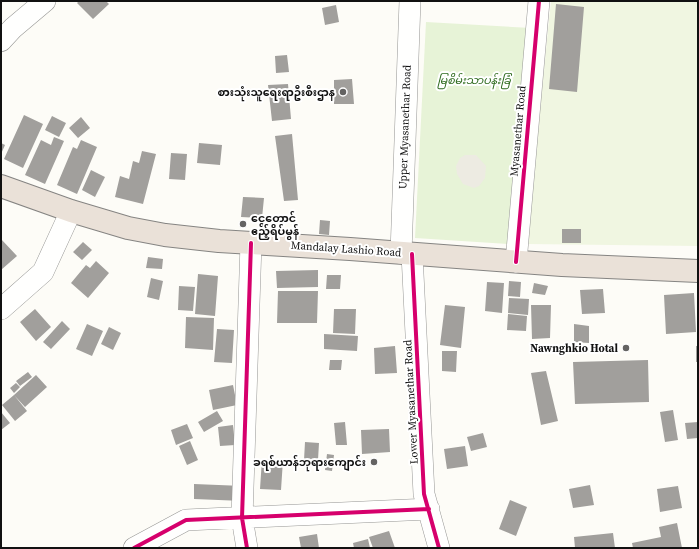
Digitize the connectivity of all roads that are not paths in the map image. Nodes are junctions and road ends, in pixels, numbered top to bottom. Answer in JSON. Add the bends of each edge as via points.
{"nodes":[{"id":1,"x":45,"y":1,"type":"edge"},
{"id":2,"x":410,"y":1,"type":"edge"},
{"id":3,"x":538,"y":1,"type":"edge"},
{"id":4,"x":1,"y":41,"type":"edge"},
{"id":5,"x":1,"y":186,"type":"edge"},
{"id":6,"x":71,"y":211,"type":"junction"},
{"id":7,"x":251,"y":243,"type":"junction"},
{"id":8,"x":406,"y":253,"type":"junction"},
{"id":9,"x":516,"y":262,"type":"junction"},
{"id":10,"x":698,"y":271,"type":"edge"},
{"id":11,"x":1,"y":309,"type":"edge"},
{"id":12,"x":429,"y":509,"type":"junction"},
{"id":13,"x":242,"y":518,"type":"junction"},
{"id":14,"x":134,"y":548,"type":"edge"},
{"id":15,"x":247,"y":548,"type":"edge"},
{"id":16,"x":439,"y":548,"type":"edge"}],
"edges":[{"from":1,"to":4,"type":"street"},
{"from":2,"to":8,"type":"street","name":"Upper Myasanethar Road"},
{"from":3,"to":9,"type":"street","name":"Myasanethar Road"},
{"from":5,"to":6,"type":"highway","name":"Mandalay Lashio Road"},
{"from":6,"to":7,"type":"highway","name":"Mandalay Lashio Road","via":[[128,228],[165,235]]},
{"from":6,"to":11,"type":"street","via":[[43,272]]},
{"from":7,"to":8,"type":"highway","name":"Mandalay Lashio Road"},
{"from":7,"to":13,"type":"street"},
{"from":8,"to":9,"type":"highway","name":"Mandalay Lashio Road"},
{"from":8,"to":12,"type":"street","name":"Lower Myasanethar Road","via":[[424,494]]},
{"from":9,"to":10,"type":"highway","name":"Mandalay Lashio Road"},
{"from":12,"to":13,"type":"street"},
{"from":12,"to":16,"type":"street","name":"Lower Myasanethar Road"},
{"from":13,"to":14,"type":"street","via":[[186,520]]},
{"from":13,"to":15,"type":"street"}]}
